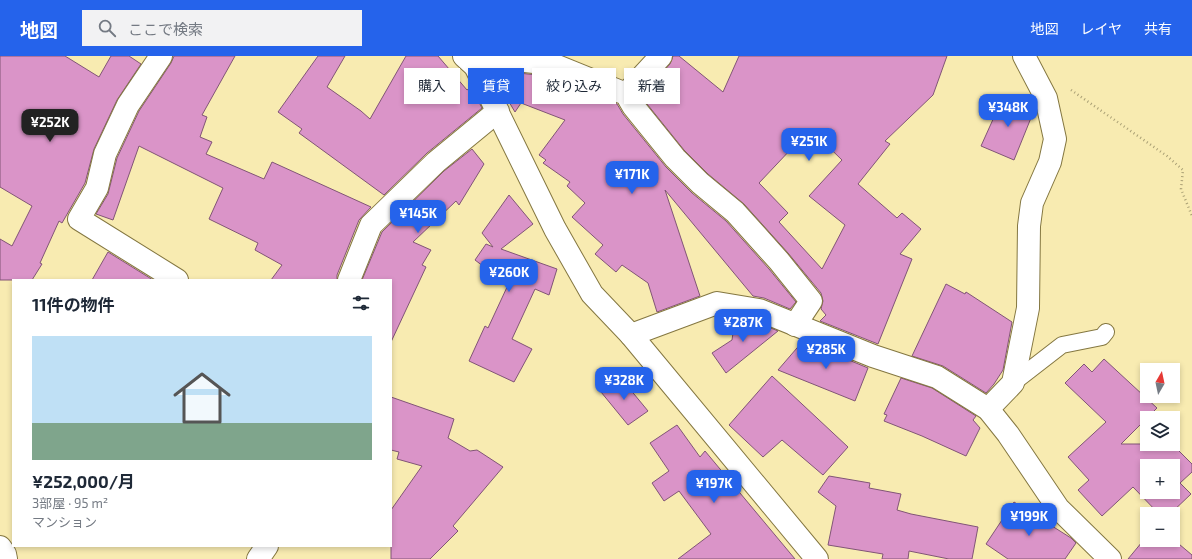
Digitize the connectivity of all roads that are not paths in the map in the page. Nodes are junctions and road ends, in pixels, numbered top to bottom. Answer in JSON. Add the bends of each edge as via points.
{"nodes":[{"id":1,"x":161,"y":56,"type":"edge"},
{"id":2,"x":661,"y":56,"type":"edge"},
{"id":3,"x":1024,"y":56,"type":"edge"},
{"id":4,"x":479,"y":59,"type":"edge"},
{"id":5,"x":650,"y":68,"type":"edge"},
{"id":6,"x":624,"y":93,"type":"edge"},
{"id":7,"x":632,"y":104,"type":"edge"},
{"id":8,"x":498,"y":111,"type":"junction"},
{"id":9,"x":175,"y":279,"type":"edge"},
{"id":10,"x":349,"y":279,"type":"edge"},
{"id":11,"x":795,"y":325,"type":"junction"},
{"id":12,"x":1106,"y":332,"type":"dead end"},
{"id":13,"x":631,"y":335,"type":"junction"},
{"id":14,"x":1013,"y":383,"type":"junction"},
{"id":15,"x":988,"y":409,"type":"junction"},
{"id":16,"x":0,"y":547,"type":"edge"},
{"id":17,"x":266,"y":547,"type":"edge"},
{"id":18,"x":812,"y":557,"type":"edge"},
{"id":19,"x":6,"y":559,"type":"edge"},
{"id":20,"x":258,"y":559,"type":"edge"},
{"id":21,"x":1110,"y":559,"type":"edge"}],
"edges":[{"from":1,"to":9,"type":"street","via":[[128,105],[105,154],[97,188],[79,219]]},
{"from":2,"to":5,"type":"street"},
{"from":3,"to":14,"type":"street","via":[[1046,98],[1054,139],[1050,162],[1032,203],[1029,226],[1028,308]]},
{"from":4,"to":6,"type":"street","via":[[552,64]]},
{"from":4,"to":8,"type":"street"},
{"from":7,"to":11,"type":"street","via":[[675,158],[735,212],[811,301]]},
{"from":8,"to":10,"type":"street","via":[[436,162],[370,225]]},
{"from":8,"to":13,"type":"street","via":[[555,229],[592,294]]},
{"from":11,"to":13,"type":"street","via":[[759,310],[717,303]]},
{"from":11,"to":15,"type":"street","via":[[873,356],[938,377]]},
{"from":12,"to":14,"type":"lane","via":[[1102,336],[1062,345]]},
{"from":13,"to":18,"type":"street"},
{"from":14,"to":15,"type":"street"},
{"from":15,"to":21,"type":"street","via":[[1058,508]]},
{"from":16,"to":19,"type":"street","via":[[6,554]]},
{"from":17,"to":20,"type":"street"}]}
